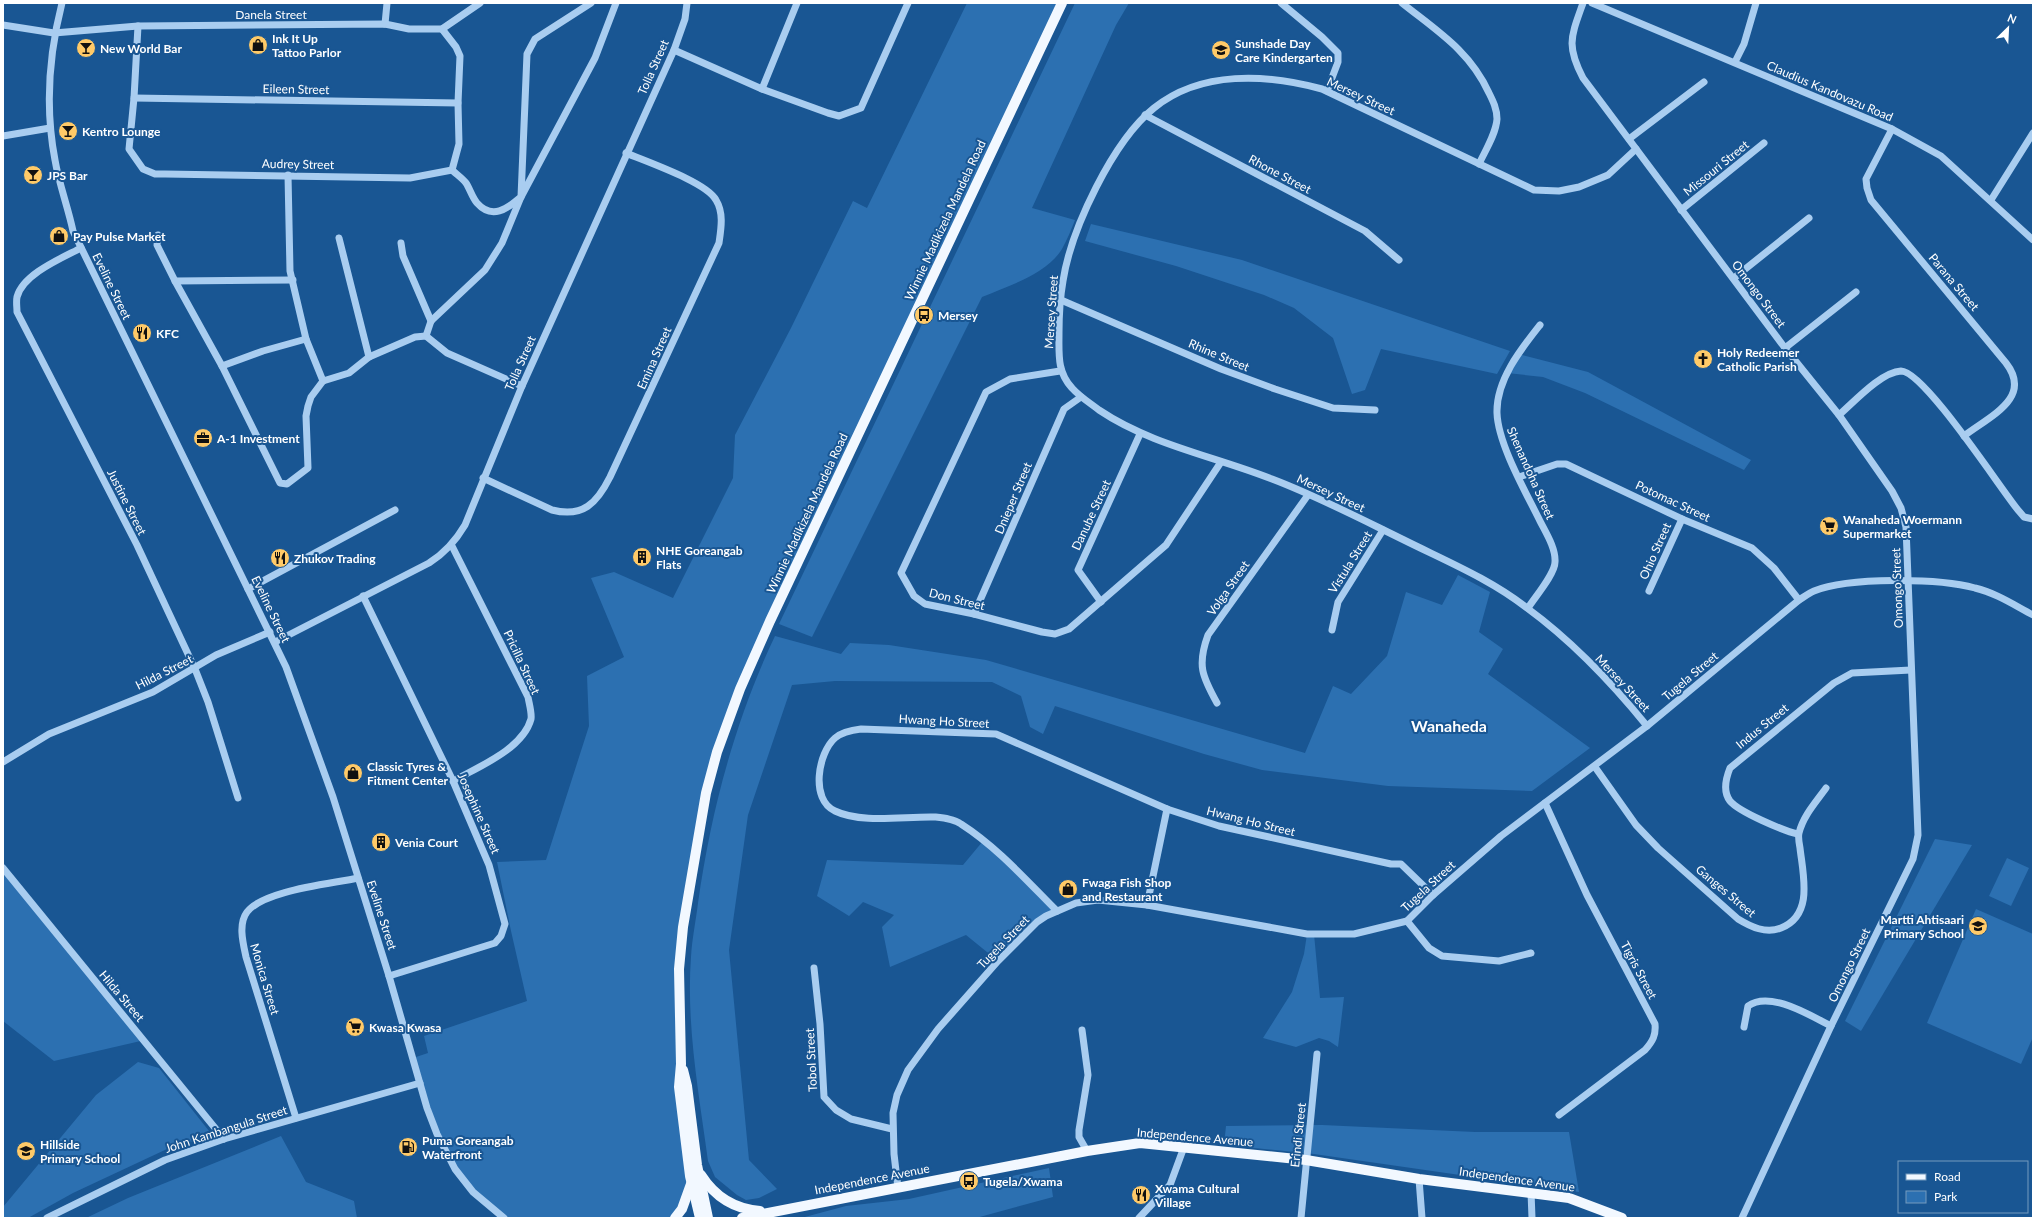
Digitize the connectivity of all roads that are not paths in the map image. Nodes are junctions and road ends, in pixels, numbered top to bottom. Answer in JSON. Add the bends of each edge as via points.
{"nodes":[{"id":1,"x":62,"y":3,"type":"edge"},
{"id":2,"x":387,"y":3,"type":"edge"},
{"id":3,"x":480,"y":3,"type":"edge"},
{"id":4,"x":591,"y":3,"type":"edge"},
{"id":5,"x":616,"y":3,"type":"edge"},
{"id":6,"x":687,"y":3,"type":"edge"},
{"id":7,"x":797,"y":3,"type":"edge"},
{"id":8,"x":908,"y":3,"type":"edge"},
{"id":9,"x":1062,"y":3,"type":"edge"},
{"id":10,"x":1281,"y":3,"type":"edge"},
{"id":11,"x":1402,"y":3,"type":"edge"},
{"id":12,"x":1583,"y":3,"type":"edge"},
{"id":13,"x":1592,"y":3,"type":"edge"},
{"id":14,"x":1756,"y":3,"type":"edge"},
{"id":15,"x":385,"y":24,"type":"junction"},
{"id":16,"x":3,"y":25,"type":"edge"},
{"id":17,"x":138,"y":26,"type":"junction"},
{"id":18,"x":442,"y":29,"type":"junction"},
{"id":19,"x":54,"y":33,"type":"junction"},
{"id":20,"x":674,"y":50,"type":"junction"},
{"id":21,"x":1735,"y":62,"type":"junction"},
{"id":22,"x":1704,"y":82,"type":"dead end"},
{"id":23,"x":762,"y":89,"type":"junction"},
{"id":24,"x":1327,"y":91,"type":"junction"},
{"id":25,"x":134,"y":98,"type":"junction"},
{"id":26,"x":458,"y":103,"type":"junction"},
{"id":27,"x":1145,"y":115,"type":"junction"},
{"id":28,"x":50,"y":128,"type":"junction"},
{"id":29,"x":1892,"y":129,"type":"junction"},
{"id":30,"x":2033,"y":133,"type":"edge"},
{"id":31,"x":3,"y":136,"type":"edge"},
{"id":32,"x":1628,"y":139,"type":"junction"},
{"id":33,"x":1764,"y":143,"type":"dead end"},
{"id":34,"x":1636,"y":149,"type":"junction"},
{"id":35,"x":626,"y":153,"type":"junction"},
{"id":36,"x":1479,"y":164,"type":"junction"},
{"id":37,"x":452,"y":170,"type":"junction"},
{"id":38,"x":288,"y":175,"type":"junction"},
{"id":39,"x":521,"y":197,"type":"junction"},
{"id":40,"x":1991,"y":200,"type":"junction"},
{"id":41,"x":1681,"y":210,"type":"junction"},
{"id":42,"x":1809,"y":218,"type":"dead end"},
{"id":43,"x":158,"y":235,"type":"dead end"},
{"id":44,"x":339,"y":238,"type":"dead end"},
{"id":45,"x":2033,"y":240,"type":"edge"},
{"id":46,"x":401,"y":243,"type":"dead end"},
{"id":47,"x":81,"y":248,"type":"junction"},
{"id":48,"x":1399,"y":260,"type":"dead end"},
{"id":49,"x":1734,"y":278,"type":"junction"},
{"id":50,"x":293,"y":280,"type":"junction"},
{"id":51,"x":175,"y":281,"type":"junction"},
{"id":52,"x":1856,"y":292,"type":"dead end"},
{"id":53,"x":1061,"y":300,"type":"junction"},
{"id":54,"x":431,"y":321,"type":"junction"},
{"id":55,"x":1540,"y":325,"type":"dead end"},
{"id":56,"x":426,"y":336,"type":"junction"},
{"id":57,"x":306,"y":339,"type":"junction"},
{"id":58,"x":1785,"y":348,"type":"junction"},
{"id":59,"x":369,"y":357,"type":"junction"},
{"id":60,"x":222,"y":366,"type":"junction"},
{"id":61,"x":1060,"y":370,"type":"junction"},
{"id":62,"x":323,"y":381,"type":"junction"},
{"id":63,"x":522,"y":386,"type":"junction"},
{"id":64,"x":1081,"y":397,"type":"junction"},
{"id":65,"x":1375,"y":410,"type":"dead end"},
{"id":66,"x":1839,"y":415,"type":"junction"},
{"id":67,"x":1140,"y":434,"type":"junction"},
{"id":68,"x":1964,"y":436,"type":"junction"},
{"id":69,"x":1222,"y":462,"type":"junction"},
{"id":70,"x":1519,"y":477,"type":"junction"},
{"id":71,"x":483,"y":478,"type":"junction"},
{"id":72,"x":1308,"y":494,"type":"junction"},
{"id":73,"x":395,"y":510,"type":"dead end"},
{"id":74,"x":1682,"y":519,"type":"junction"},
{"id":75,"x":2033,"y":519,"type":"edge"},
{"id":76,"x":1383,"y":530,"type":"junction"},
{"id":77,"x":452,"y":546,"type":"junction"},
{"id":78,"x":1907,"y":581,"type":"junction"},
{"id":79,"x":248,"y":589,"type":"junction"},
{"id":80,"x":1649,"y":591,"type":"dead end"},
{"id":81,"x":363,"y":596,"type":"junction"},
{"id":82,"x":1799,"y":600,"type":"junction"},
{"id":83,"x":1101,"y":602,"type":"junction"},
{"id":84,"x":1528,"y":608,"type":"junction"},
{"id":85,"x":974,"y":614,"type":"junction"},
{"id":86,"x":2033,"y":615,"type":"edge"},
{"id":87,"x":1332,"y":630,"type":"dead end"},
{"id":88,"x":270,"y":632,"type":"junction"},
{"id":89,"x":275,"y":642,"type":"junction"},
{"id":90,"x":196,"y":669,"type":"junction"},
{"id":91,"x":1911,"y":670,"type":"junction"},
{"id":92,"x":1217,"y":703,"type":"dead end"},
{"id":93,"x":1647,"y":726,"type":"junction"},
{"id":94,"x":3,"y":762,"type":"edge"},
{"id":95,"x":1595,"y":767,"type":"junction"},
{"id":96,"x":453,"y":781,"type":"junction"},
{"id":97,"x":1826,"y":788,"type":"dead end"},
{"id":98,"x":238,"y":798,"type":"dead end"},
{"id":99,"x":1545,"y":803,"type":"junction"},
{"id":100,"x":1167,"y":809,"type":"junction"},
{"id":101,"x":1798,"y":834,"type":"junction"},
{"id":102,"x":3,"y":868,"type":"edge"},
{"id":103,"x":358,"y":878,"type":"junction"},
{"id":104,"x":1433,"y":895,"type":"junction"},
{"id":105,"x":1147,"y":905,"type":"junction"},
{"id":106,"x":1057,"y":911,"type":"junction"},
{"id":107,"x":1407,"y":921,"type":"junction"},
{"id":108,"x":1530,"y":953,"type":"dead end"},
{"id":109,"x":814,"y":968,"type":"dead end"},
{"id":110,"x":389,"y":976,"type":"junction"},
{"id":111,"x":1832,"y":1026,"type":"junction"},
{"id":112,"x":1744,"y":1027,"type":"dead end"},
{"id":113,"x":1082,"y":1030,"type":"dead end"},
{"id":114,"x":1317,"y":1054,"type":"dead end"},
{"id":115,"x":681,"y":1064,"type":"junction"},
{"id":116,"x":420,"y":1083,"type":"junction"},
{"id":117,"x":1559,"y":1115,"type":"dead end"},
{"id":118,"x":296,"y":1118,"type":"junction"},
{"id":119,"x":892,"y":1129,"type":"junction"},
{"id":120,"x":224,"y":1139,"type":"junction"},
{"id":121,"x":1184,"y":1147,"type":"junction"},
{"id":122,"x":1087,"y":1151,"type":"junction"},
{"id":123,"x":1306,"y":1160,"type":"junction"},
{"id":124,"x":697,"y":1165,"type":"junction"},
{"id":125,"x":690,"y":1176,"type":"junction"},
{"id":126,"x":1419,"y":1178,"type":"junction"},
{"id":127,"x":898,"y":1188,"type":"junction"},
{"id":128,"x":1531,"y":1192,"type":"junction"},
{"id":129,"x":774,"y":1212,"type":"junction"},
{"id":130,"x":47,"y":1218,"type":"edge"},
{"id":131,"x":504,"y":1218,"type":"edge"},
{"id":132,"x":675,"y":1218,"type":"edge"},
{"id":133,"x":700,"y":1218,"type":"edge"},
{"id":134,"x":708,"y":1218,"type":"edge"},
{"id":135,"x":742,"y":1218,"type":"edge"},
{"id":136,"x":766,"y":1218,"type":"edge"},
{"id":137,"x":1139,"y":1218,"type":"edge"},
{"id":138,"x":1301,"y":1218,"type":"edge"},
{"id":139,"x":1422,"y":1218,"type":"edge"},
{"id":140,"x":1532,"y":1218,"type":"edge"},
{"id":141,"x":1622,"y":1218,"type":"edge"},
{"id":142,"x":1742,"y":1218,"type":"edge"}],
"edges":[{"from":1,"to":19,"type":"street","name":"Eveline Street"},
{"from":2,"to":15,"type":"street"},
{"from":3,"to":18,"type":"street"},
{"from":4,"to":39,"type":"street","via":[[535,39],[527,54]]},
{"from":5,"to":39,"type":"street","via":[[595,58]]},
{"from":6,"to":20,"type":"street","name":"Tolla Street","via":[[685,19]]},
{"from":7,"to":23,"type":"street"},
{"from":8,"to":23,"type":"street","via":[[861,108],[839,116],[828,114]]},
{"from":9,"to":115,"type":"main road","name":"Winnie Madikizela Mandela Road","via":[[770,622],[728,722],[706,793],[683,927],[679,1003]]},
{"from":10,"to":24,"type":"street","via":[[1338,53],[1338,62]]},
{"from":11,"to":36,"type":"street","via":[[1458,46],[1472,63],[1497,108],[1493,134]]},
{"from":12,"to":32,"type":"street","name":"Omongo Street","via":[[1571,42],[1572,53],[1583,78]]},
{"from":13,"to":21,"type":"street","name":"Claudius Kandovazu Road"},
{"from":14,"to":21,"type":"street","via":[[1744,44]]},
{"from":15,"to":17,"type":"street","name":"Danela Street"},
{"from":15,"to":18,"type":"street","name":"Danela Street","via":[[409,29]]},
{"from":16,"to":19,"type":"street","name":"Danela Street"},
{"from":17,"to":19,"type":"street","name":"Danela Street"},
{"from":17,"to":25,"type":"street","name":"Audrey Street"},
{"from":18,"to":26,"type":"street","via":[[456,46],[460,56]]},
{"from":19,"to":28,"type":"street","name":"Eveline Street"},
{"from":20,"to":23,"type":"street"},
{"from":20,"to":35,"type":"street","name":"Tolla Street"},
{"from":21,"to":29,"type":"street","name":"Claudius Kandovazu Road"},
{"from":22,"to":32,"type":"street"},
{"from":24,"to":27,"type":"street","name":"Mersey Street","via":[[1267,80],[1216,80],[1194,86],[1165,99]]},
{"from":24,"to":36,"type":"street","name":"Mersey Street"},
{"from":25,"to":26,"type":"street","name":"Eileen Street"},
{"from":25,"to":38,"type":"street","name":"Audrey Street","via":[[129,148],[143,169],[155,174]]},
{"from":26,"to":37,"type":"street","via":[[460,144]]},
{"from":27,"to":48,"type":"street","name":"Rhone Street","via":[[1366,231]]},
{"from":27,"to":53,"type":"street","name":"Mersey Street","via":[[1129,134],[1104,173],[1090,203],[1068,260]]},
{"from":28,"to":31,"type":"street"},
{"from":28,"to":47,"type":"street","name":"Eveline Street","via":[[64,199]]},
{"from":29,"to":40,"type":"street","name":"Claudius Kandovazu Road","via":[[1940,156]]},
{"from":29,"to":68,"type":"street","name":"Parana Street","via":[[1866,180],[1871,200],[2006,362],[2016,380],[2009,402]]},
{"from":30,"to":40,"type":"street"},
{"from":32,"to":34,"type":"street","name":"Omongo Street"},
{"from":33,"to":41,"type":"street","name":"Missouri Street"},
{"from":34,"to":36,"type":"street","name":"Mersey Street","via":[[1608,175],[1579,187],[1559,191],[1534,190]]},
{"from":34,"to":41,"type":"street","name":"Omongo Street"},
{"from":35,"to":63,"type":"street","name":"Tolla Street"},
{"from":35,"to":71,"type":"street","name":"Emina Street","via":[[707,190],[717,201],[721,217],[719,243],[610,477],[602,493],[591,505],[580,512],[563,513]]},
{"from":37,"to":38,"type":"street","name":"Audrey Street","via":[[410,178]]},
{"from":37,"to":39,"type":"street","via":[[466,184],[477,203],[487,210],[507,210]]},
{"from":38,"to":50,"type":"street","via":[[289,252]]},
{"from":39,"to":54,"type":"street","via":[[502,243],[485,270]]},
{"from":40,"to":45,"type":"street","name":"Claudius Kandovazu Road"},
{"from":41,"to":49,"type":"street","name":"Omongo Street"},
{"from":42,"to":49,"type":"street"},
{"from":43,"to":51,"type":"street","via":[[157,245]]},
{"from":44,"to":59,"type":"street"},
{"from":46,"to":54,"type":"street","via":[[403,256]]},
{"from":47,"to":79,"type":"street","name":"Eveline Street"},
{"from":47,"to":90,"type":"street","name":"Justine Street","via":[[42,270],[24,284],[17,296],[17,312],[137,545]]},
{"from":49,"to":58,"type":"street","name":"Omongo Street"},
{"from":50,"to":51,"type":"street"},
{"from":50,"to":57,"type":"street"},
{"from":51,"to":60,"type":"street"},
{"from":52,"to":58,"type":"street"},
{"from":53,"to":61,"type":"street","name":"Mersey Street"},
{"from":53,"to":65,"type":"street","name":"Rhine Street","via":[[1221,369],[1275,389],[1333,408]]},
{"from":54,"to":56,"type":"street"},
{"from":55,"to":70,"type":"street","name":"Shenandoha Street","via":[[1515,357],[1497,405],[1500,434]]},
{"from":56,"to":59,"type":"street","via":[[414,337]]},
{"from":56,"to":63,"type":"street","via":[[447,353]]},
{"from":57,"to":60,"type":"street"},
{"from":57,"to":62,"type":"street"},
{"from":58,"to":66,"type":"street","name":"Omongo Street"},
{"from":59,"to":62,"type":"street","via":[[349,373]]},
{"from":60,"to":62,"type":"street","via":[[255,437],[280,483],[285,485],[308,468],[306,416],[311,397]]},
{"from":61,"to":64,"type":"street","name":"Mersey Street"},
{"from":61,"to":85,"type":"street","name":"Don Street","via":[[1010,379],[986,392],[901,573],[914,596],[925,604]]},
{"from":63,"to":71,"type":"street","name":"Tolla Street"},
{"from":64,"to":67,"type":"street","name":"Mersey Street"},
{"from":64,"to":85,"type":"street","name":"Dnieper Street","via":[[1064,409]]},
{"from":66,"to":68,"type":"street","via":[[1880,379],[1902,371],[1910,373],[1919,381]]},
{"from":66,"to":78,"type":"street","name":"Omongo Street","via":[[1901,508],[1906,527]]},
{"from":67,"to":69,"type":"street","name":"Mersey Street"},
{"from":67,"to":83,"type":"street","name":"Danube Street","via":[[1078,570]]},
{"from":68,"to":75,"type":"street","via":[[2018,510],[2024,517]]},
{"from":69,"to":72,"type":"street","name":"Mersey Street","via":[[1272,478]]},
{"from":69,"to":83,"type":"street","name":"Don Street","via":[[1166,545]]},
{"from":70,"to":74,"type":"street","name":"Potomac Street","via":[[1558,464],[1566,464]]},
{"from":70,"to":84,"type":"street","name":"Shenandoha Street","via":[[1556,562]]},
{"from":71,"to":77,"type":"street","name":"Tolla Street","via":[[465,525]]},
{"from":72,"to":76,"type":"street","name":"Mersey Street"},
{"from":72,"to":92,"type":"street","name":"Volga Street","via":[[1208,635],[1202,652],[1202,668]]},
{"from":73,"to":79,"type":"street"},
{"from":74,"to":80,"type":"street","name":"Ohio Street"},
{"from":74,"to":82,"type":"street","name":"Potomac Street","via":[[1752,548],[1774,568]]},
{"from":76,"to":84,"type":"street","name":"Mersey Street","via":[[1492,584]]},
{"from":76,"to":87,"type":"street","name":"Vistula Street","via":[[1338,602]]},
{"from":77,"to":81,"type":"street","name":"Tolla Street","via":[[429,563]]},
{"from":77,"to":96,"type":"street","name":"Pricilla Street","via":[[528,697],[531,718],[522,736],[507,750]]},
{"from":78,"to":82,"type":"street","name":"Tugela Street","via":[[1848,584],[1814,591]]},
{"from":78,"to":86,"type":"street","name":"Tugela Street","via":[[1933,581],[1976,588],[1998,596]]},
{"from":78,"to":91,"type":"street","name":"Omongo Street"},
{"from":79,"to":88,"type":"street","name":"Eveline Street"},
{"from":81,"to":89,"type":"street","name":"Tolla Street"},
{"from":81,"to":96,"type":"street","name":"Josephine Street"},
{"from":82,"to":93,"type":"street","name":"Tugela Street"},
{"from":83,"to":85,"type":"street","name":"Don Street","via":[[1069,629],[1055,634]]},
{"from":84,"to":93,"type":"street","name":"Mersey Street","via":[[1604,676]]},
{"from":88,"to":89,"type":"street","name":"Eveline Street"},
{"from":88,"to":90,"type":"street","name":"Hilda Street","via":[[216,655]]},
{"from":89,"to":103,"type":"street","name":"Eveline Street","via":[[299,699]]},
{"from":90,"to":94,"type":"street","name":"Hilda Street","via":[[153,692],[49,734]]},
{"from":90,"to":98,"type":"street","name":"Justine Street"},
{"from":91,"to":101,"type":"street","name":"Indus Street","via":[[1847,674],[1730,768],[1726,792],[1737,808]]},
{"from":91,"to":111,"type":"street","name":"Omongo Street","via":[[1918,836],[1913,859]]},
{"from":93,"to":95,"type":"street","name":"Tugela Street"},
{"from":95,"to":99,"type":"street","name":"Tugela Street"},
{"from":95,"to":101,"type":"street","name":"Ganges Street","via":[[1636,825],[1650,840],[1738,918],[1754,928],[1782,928],[1793,920],[1801,908],[1804,892]]},
{"from":96,"to":110,"type":"street","name":"Josephine Street","via":[[489,865],[505,924],[501,936],[495,943]]},
{"from":97,"to":101,"type":"street","name":"Ganges Street","via":[[1808,811]]},
{"from":99,"to":104,"type":"street","name":"Tugela Street","via":[[1501,836]]},
{"from":99,"to":117,"type":"street","name":"Tigris Street","via":[[1587,895],[1655,1024],[1656,1032],[1653,1041],[1645,1050]]},
{"from":100,"to":104,"type":"street","name":"Hwang Ho Street","via":[[1258,836],[1400,864]]},
{"from":100,"to":105,"type":"street"},
{"from":100,"to":106,"type":"street","name":"Hwang Ho Street","via":[[996,734],[860,729],[847,731],[835,738],[823,757],[818,780],[826,805],[834,811],[860,818],[935,817],[961,824],[1003,858]]},
{"from":102,"to":120,"type":"street","name":"Hilda Street"},
{"from":103,"to":110,"type":"street","name":"Eveline Street"},
{"from":103,"to":118,"type":"street","name":"Monica Street","via":[[281,893],[259,901],[247,912],[243,923],[242,939],[246,957]]},
{"from":104,"to":107,"type":"street","name":"Tugela Street"},
{"from":105,"to":106,"type":"street","name":"Tugela Street","via":[[1098,900],[1076,903]]},
{"from":105,"to":107,"type":"street","name":"Tugela Street","via":[[1314,934],[1354,934]]},
{"from":106,"to":119,"type":"street","name":"Tugela Street","via":[[1037,922],[1003,956],[922,1049],[908,1070],[897,1095]]},
{"from":107,"to":108,"type":"street","via":[[1429,948],[1442,956],[1499,961]]},
{"from":109,"to":119,"type":"street","name":"Tobol Street","via":[[824,1097],[836,1110],[851,1118]]},
{"from":110,"to":116,"type":"street","name":"Eveline Street"},
{"from":111,"to":112,"type":"street","via":[[1779,1002],[1764,1001],[1748,1006]]},
{"from":111,"to":142,"type":"street","name":"Omongo Street"},
{"from":113,"to":122,"type":"street","via":[[1088,1075],[1079,1137]]},
{"from":114,"to":123,"type":"street","name":"Erindi Street"},
{"from":115,"to":124,"type":"main road","name":"Winnie Madikizela Mandela Road","via":[[688,1086]]},
{"from":115,"to":125,"type":"main road","name":"Winnie Madikizela Mandela Road","via":[[679,1087]]},
{"from":116,"to":118,"type":"street","name":"John Kambangula Street"},
{"from":116,"to":131,"type":"street","name":"Eveline Street","via":[[427,1108],[455,1169],[473,1192]]},
{"from":118,"to":120,"type":"street","name":"John Kambangula Street"},
{"from":119,"to":127,"type":"street","name":"Tugela Street"},
{"from":120,"to":130,"type":"street","name":"John Kambangula Street","via":[[165,1160]]},
{"from":121,"to":122,"type":"main road","name":"Independence Avenue","via":[[1140,1143]]},
{"from":121,"to":123,"type":"main road","name":"Independence Avenue"},
{"from":121,"to":137,"type":"street","via":[[1170,1184]]},
{"from":122,"to":127,"type":"main road","name":"Independence Avenue"},
{"from":123,"to":126,"type":"main road","name":"Independence Avenue"},
{"from":123,"to":138,"type":"street","name":"Erindi Street"},
{"from":124,"to":129,"type":"main road","via":[[710,1188],[724,1200],[749,1210]]},
{"from":124,"to":134,"type":"main road","name":"Winnie Madikizela Mandela Road"},
{"from":125,"to":132,"type":"main road","via":[[691,1185],[687,1197]]},
{"from":125,"to":133,"type":"main road","name":"Winnie Madikizela Mandela Road"},
{"from":126,"to":128,"type":"main road","name":"Independence Avenue"},
{"from":126,"to":139,"type":"street"},
{"from":127,"to":129,"type":"main road","name":"Independence Avenue"},
{"from":128,"to":140,"type":"street"},
{"from":128,"to":141,"type":"main road","name":"Independence Avenue","via":[[1580,1201]]},
{"from":129,"to":135,"type":"main road","name":"Independence Avenue"},
{"from":129,"to":136,"type":"main road"}]}
